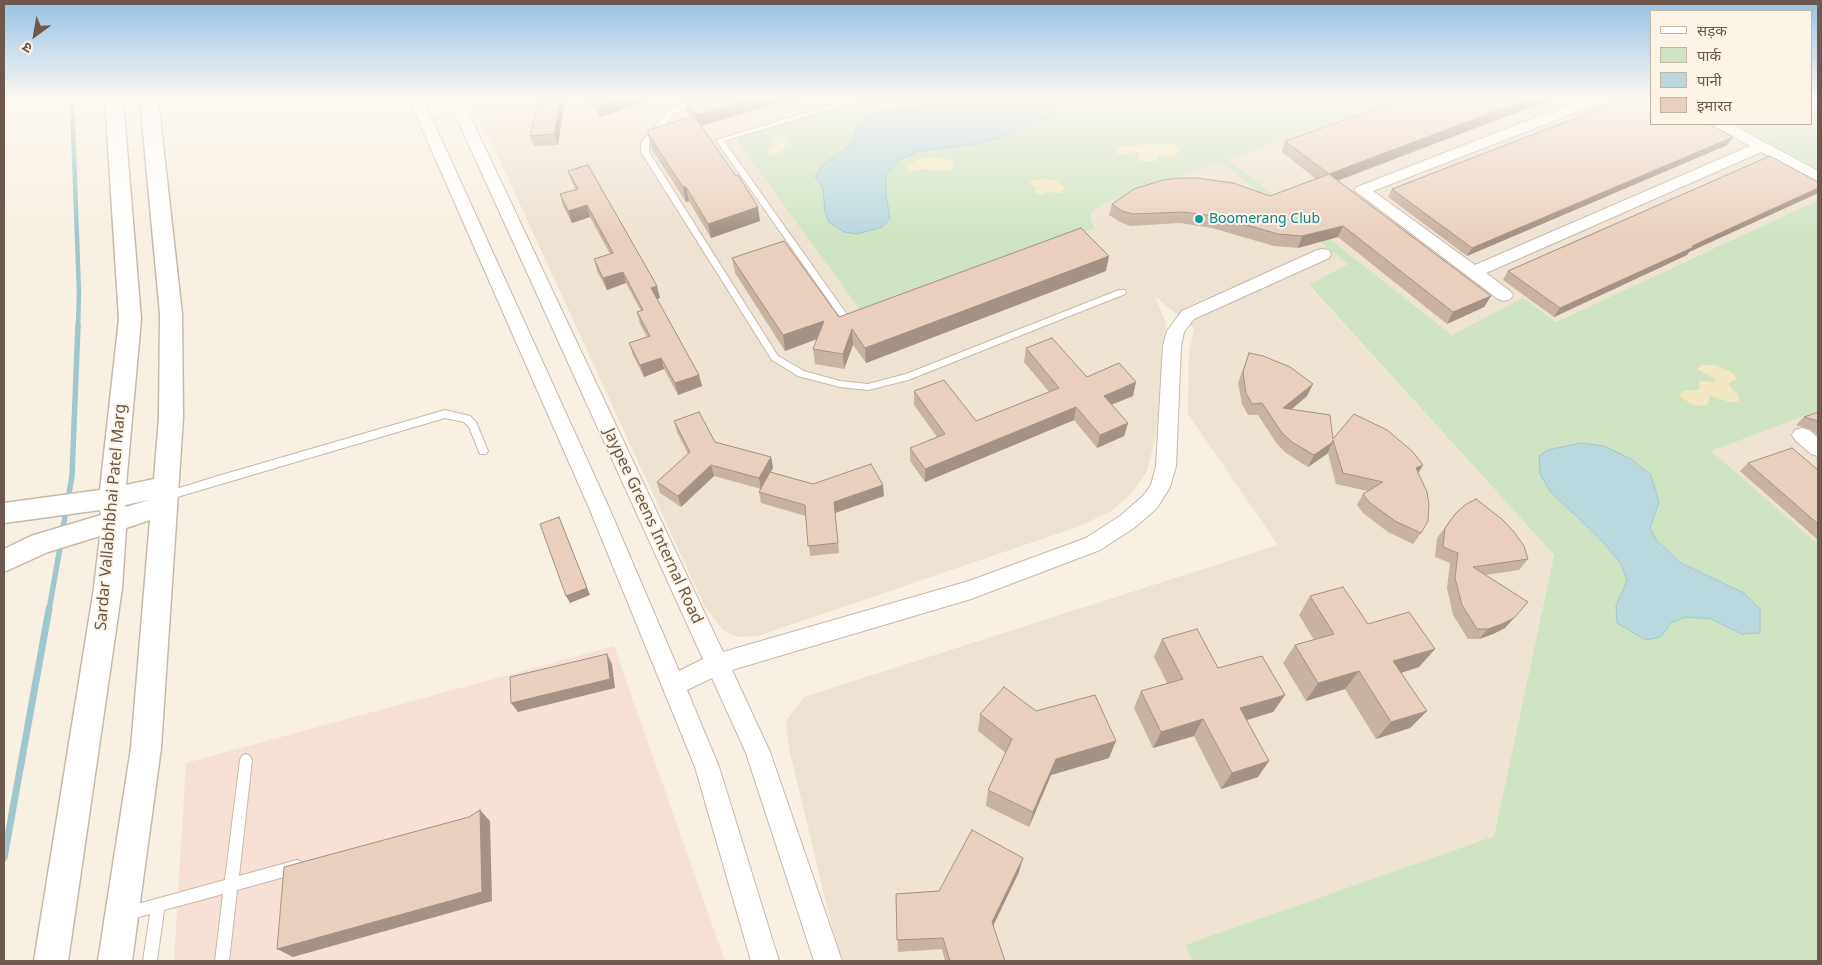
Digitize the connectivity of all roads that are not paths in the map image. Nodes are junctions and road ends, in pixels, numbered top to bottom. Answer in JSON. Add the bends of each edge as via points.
{"nodes":[{"id":1,"x":117,"y":144,"type":"edge"},
{"id":2,"x":153,"y":144,"type":"edge"},
{"id":3,"x":436,"y":144,"type":"edge"},
{"id":4,"x":476,"y":144,"type":"edge"},
{"id":5,"x":645,"y":144,"type":"edge"},
{"id":6,"x":723,"y":144,"type":"edge"},
{"id":7,"x":1481,"y":144,"type":"edge"},
{"id":8,"x":1758,"y":144,"type":"edge"},
{"id":9,"x":1762,"y":146,"type":"junction"},
{"id":10,"x":1818,"y":177,"type":"edge"},
{"id":11,"x":1323,"y":254,"type":"dead end"},
{"id":12,"x":1474,"y":272,"type":"junction"},
{"id":13,"x":1122,"y":292,"type":"dead end"},
{"id":14,"x":1504,"y":295,"type":"dead end"},
{"id":15,"x":845,"y":318,"type":"edge"},
{"id":16,"x":1802,"y":436,"type":"dead end"},
{"id":17,"x":1818,"y":449,"type":"edge"},
{"id":18,"x":483,"y":451,"type":"dead end"},
{"id":19,"x":165,"y":497,"type":"junction"},
{"id":20,"x":113,"y":510,"type":"junction"},
{"id":21,"x":4,"y":513,"type":"edge"},
{"id":22,"x":4,"y":561,"type":"edge"},
{"id":23,"x":717,"y":664,"type":"junction"},
{"id":24,"x":673,"y":685,"type":"junction"},
{"id":25,"x":246,"y":760,"type":"dead end"},
{"id":26,"x":307,"y":864,"type":"edge"},
{"id":27,"x":231,"y":884,"type":"junction"},
{"id":28,"x":158,"y":905,"type":"junction"},
{"id":29,"x":121,"y":915,"type":"junction"},
{"id":30,"x":51,"y":961,"type":"edge"},
{"id":31,"x":115,"y":961,"type":"edge"},
{"id":32,"x":150,"y":961,"type":"edge"},
{"id":33,"x":222,"y":961,"type":"edge"},
{"id":34,"x":765,"y":961,"type":"edge"},
{"id":35,"x":828,"y":961,"type":"edge"}],
"edges":[{"from":1,"to":20,"type":"street","name":"Sardar Vallabhbhai Patel Marg","via":[[130,319]]},
{"from":2,"to":19,"type":"street","via":[[170,314],[171,418]]},
{"from":3,"to":24,"type":"street","via":[[600,510]]},
{"from":4,"to":23,"type":"street","name":"Jaypee Greens Internal Road"},
{"from":5,"to":13,"type":"lane","via":[[645,152],[775,358],[801,374],[868,388],[900,379]]},
{"from":6,"to":15,"type":"lane"},
{"from":7,"to":12,"type":"street","via":[[1362,190]]},
{"from":8,"to":9,"type":"street"},
{"from":9,"to":10,"type":"street"},
{"from":9,"to":12,"type":"street"},
{"from":11,"to":23,"type":"street","via":[[1188,315],[1176,331],[1172,346],[1166,466],[1160,486],[1150,502],[1126,522],[1093,544],[971,590]]},
{"from":12,"to":14,"type":"street"},
{"from":16,"to":17,"type":"street"},
{"from":18,"to":19,"type":"lane","via":[[473,425],[467,419],[445,414]]},
{"from":19,"to":20,"type":"street"},
{"from":19,"to":29,"type":"street","via":[[146,748]]},
{"from":20,"to":21,"type":"street"},
{"from":20,"to":22,"type":"street"},
{"from":20,"to":30,"type":"street","name":"Sardar Vallabhbhai Patel Marg","via":[[108,588]]},
{"from":23,"to":24,"type":"street"},
{"from":23,"to":35,"type":"street","name":"Jaypee Greens Internal Road","via":[[758,752]]},
{"from":24,"to":34,"type":"street","via":[[706,767]]},
{"from":25,"to":27,"type":"lane"},
{"from":26,"to":27,"type":"lane"},
{"from":27,"to":28,"type":"lane"},
{"from":27,"to":33,"type":"lane"},
{"from":28,"to":29,"type":"lane"},
{"from":28,"to":32,"type":"lane"},
{"from":29,"to":31,"type":"street"}]}
